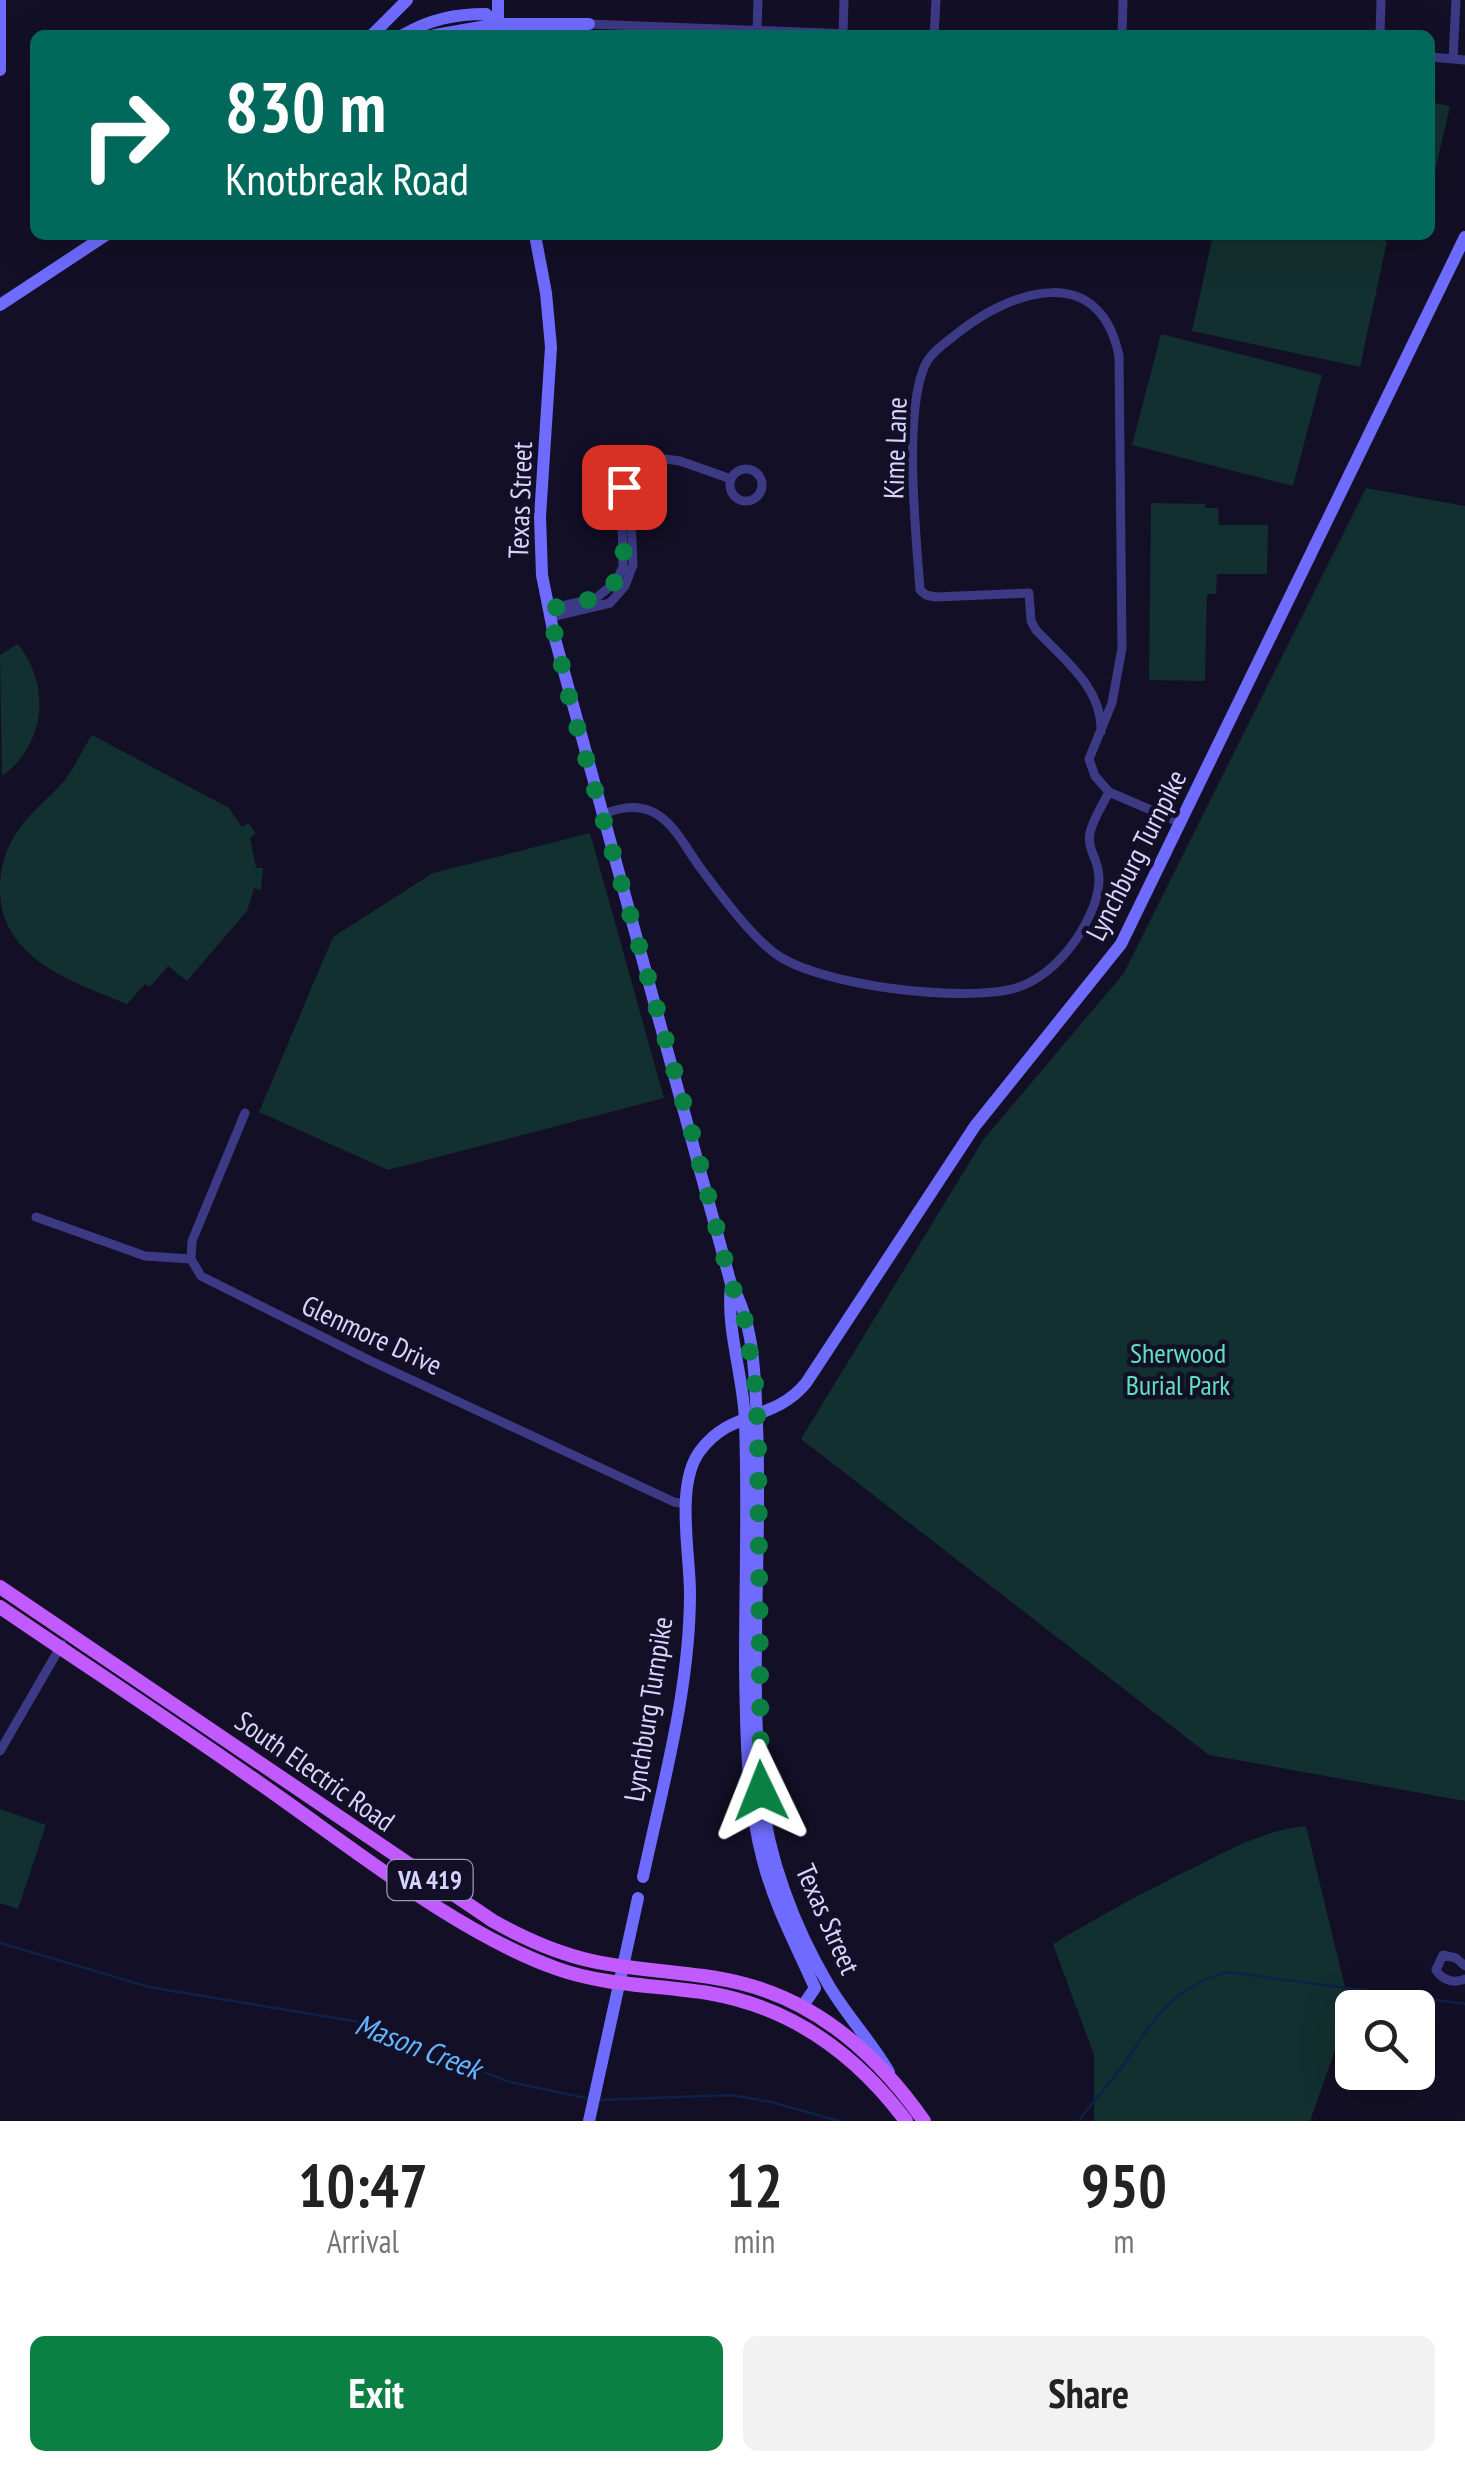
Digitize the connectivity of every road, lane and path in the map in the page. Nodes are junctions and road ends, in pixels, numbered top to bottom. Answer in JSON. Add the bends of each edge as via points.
{"nodes":[{"id":1,"x":0,"y":0,"type":"edge"},
{"id":2,"x":407,"y":0,"type":"edge"},
{"id":3,"x":498,"y":0,"type":"edge"},
{"id":4,"x":758,"y":0,"type":"edge"},
{"id":5,"x":844,"y":0,"type":"edge"},
{"id":6,"x":936,"y":0,"type":"edge"},
{"id":7,"x":1123,"y":0,"type":"edge"},
{"id":8,"x":1381,"y":0,"type":"edge"},
{"id":9,"x":1456,"y":0,"type":"edge"},
{"id":10,"x":589,"y":24,"type":"joint"},
{"id":11,"x":498,"y":29,"type":"edge"},
{"id":12,"x":377,"y":30,"type":"edge"},
{"id":13,"x":413,"y":30,"type":"edge"},
{"id":14,"x":757,"y":30,"type":"joint"},
{"id":15,"x":843,"y":30,"type":"edge"},
{"id":16,"x":934,"y":30,"type":"edge"},
{"id":17,"x":1122,"y":30,"type":"edge"},
{"id":18,"x":1380,"y":30,"type":"edge"},
{"id":19,"x":1459,"y":59,"type":"edge"},
{"id":20,"x":0,"y":70,"type":"edge"},
{"id":21,"x":1465,"y":237,"type":"edge"},
{"id":22,"x":98,"y":240,"type":"edge"},
{"id":23,"x":535,"y":240,"type":"edge"},
{"id":24,"x":2,"y":299,"type":"edge"},
{"id":25,"x":732,"y":479,"type":"dead end"},
{"id":26,"x":550,"y":613,"type":"junction"},
{"id":27,"x":1101,"y":732,"type":"junction"},
{"id":28,"x":1109,"y":792,"type":"junction"},
{"id":29,"x":601,"y":814,"type":"junction"},
{"id":30,"x":1181,"y":823,"type":"junction"},
{"id":31,"x":245,"y":1113,"type":"dead end"},
{"id":32,"x":36,"y":1217,"type":"dead end"},
{"id":33,"x":191,"y":1259,"type":"junction"},
{"id":34,"x":751,"y":1416,"type":"junction"},
{"id":35,"x":686,"y":1504,"type":"junction"},
{"id":36,"x":0,"y":1587,"type":"edge"},
{"id":37,"x":0,"y":1607,"type":"edge"},
{"id":38,"x":69,"y":1634,"type":"junction"},
{"id":39,"x":59,"y":1647,"type":"junction"},
{"id":40,"x":0,"y":1751,"type":"edge"},
{"id":41,"x":642,"y":1877,"type":"dead end"},
{"id":42,"x":638,"y":1898,"type":"dead end"},
{"id":43,"x":623,"y":1966,"type":"junction"},
{"id":44,"x":1465,"y":1966,"type":"edge"},
{"id":45,"x":1465,"y":1979,"type":"edge"},
{"id":46,"x":620,"y":1982,"type":"junction"},
{"id":47,"x":802,"y":2006,"type":"junction"},
{"id":48,"x":895,"y":2082,"type":"junction"},
{"id":49,"x":912,"y":2117,"type":"edge"},
{"id":50,"x":589,"y":2121,"type":"edge"}],
"edges":[{"from":1,"to":20,"type":"main road"},
{"from":2,"to":12,"type":"main road"},
{"from":3,"to":11,"type":"main road"},
{"from":4,"to":14,"type":"street"},
{"from":5,"to":15,"type":"street"},
{"from":6,"to":16,"type":"street"},
{"from":7,"to":17,"type":"street"},
{"from":8,"to":18,"type":"street"},
{"from":9,"to":19,"type":"street"},
{"from":10,"to":11,"type":"main road"},
{"from":10,"to":14,"type":"street"},
{"from":11,"to":13,"type":"main road","via":[[486,14],[455,15]]},
{"from":21,"to":30,"type":"main road","name":"Lynchburg Turnpike"},
{"from":22,"to":24,"type":"main road"},
{"from":23,"to":26,"type":"main road","name":"Texas Street","via":[[550,348],[540,517]]},
{"from":25,"to":26,"type":"street","via":[[680,461],[632,455],[632,564],[625,586],[610,603]]},
{"from":26,"to":29,"type":"main road","name":"Texas Street"},
{"from":27,"to":27,"type":"street","name":"Kime Lane","via":[[1123,633],[1119,356],[1108,323],[1089,300],[1041,293],[970,324],[930,356],[922,372],[914,466],[920,590],[935,597],[1029,592],[1036,630],[1094,696]]},
{"from":27,"to":28,"type":"street","name":"Kime Lane","via":[[1089,758]]},
{"from":28,"to":29,"type":"street","via":[[1090,830],[1097,897],[1076,939],[1046,973],[983,994],[914,991],[811,972],[786,961],[666,822],[636,808]]},
{"from":28,"to":30,"type":"street"},
{"from":29,"to":34,"type":"main road","name":"Texas Street","via":[[743,1310]]},
{"from":30,"to":34,"type":"main road","name":"Lynchburg Turnpike","via":[[1107,966],[974,1126],[806,1383],[786,1404]]},
{"from":31,"to":33,"type":"street","via":[[192,1241]]},
{"from":32,"to":33,"type":"street","via":[[145,1256]]},
{"from":33,"to":35,"type":"street","name":"Glenmore Drive","via":[[208,1282]]},
{"from":34,"to":35,"type":"main road","name":"Lynchburg Turnpike","via":[[715,1436],[693,1463]]},
{"from":34,"to":47,"type":"main road","name":"Texas Street","via":[[748,1771],[772,1890],[815,1988]]},
{"from":34,"to":48,"type":"main road","name":"Texas Street","via":[[765,1818],[784,1890],[814,1960]]},
{"from":35,"to":41,"type":"main road","name":"Lynchburg Turnpike","via":[[685,1666]]},
{"from":36,"to":38,"type":"main road","name":"South Electric Road","number":"VA 419"},
{"from":37,"to":39,"type":"main road","name":"South Electric Road","number":"VA 419"},
{"from":38,"to":39,"type":"street"},
{"from":38,"to":43,"type":"main road","name":"South Electric Road","number":"VA 419","via":[[492,1921],[560,1952]]},
{"from":39,"to":40,"type":"street"},
{"from":39,"to":46,"type":"main road","name":"South Electric Road","number":"VA 419","via":[[481,1933],[564,1971]]},
{"from":42,"to":43,"type":"main road"},
{"from":43,"to":46,"type":"main road"},
{"from":43,"to":47,"type":"main road","name":"South Electric Road","number":"VA 419","via":[[744,1984]]},
{"from":44,"to":45,"type":"street","via":[[1442,1956],[1436,1970],[1444,1978]]},
{"from":46,"to":49,"type":"main road","name":"South Electric Road","via":[[722,1996],[788,2018],[831,2043]]},
{"from":46,"to":50,"type":"main road"},
{"from":47,"to":48,"type":"main road","name":"South Electric Road","number":"VA 419","via":[[848,2036]]},
{"from":48,"to":49,"type":"main road","name":"South Electric Road"}]}
